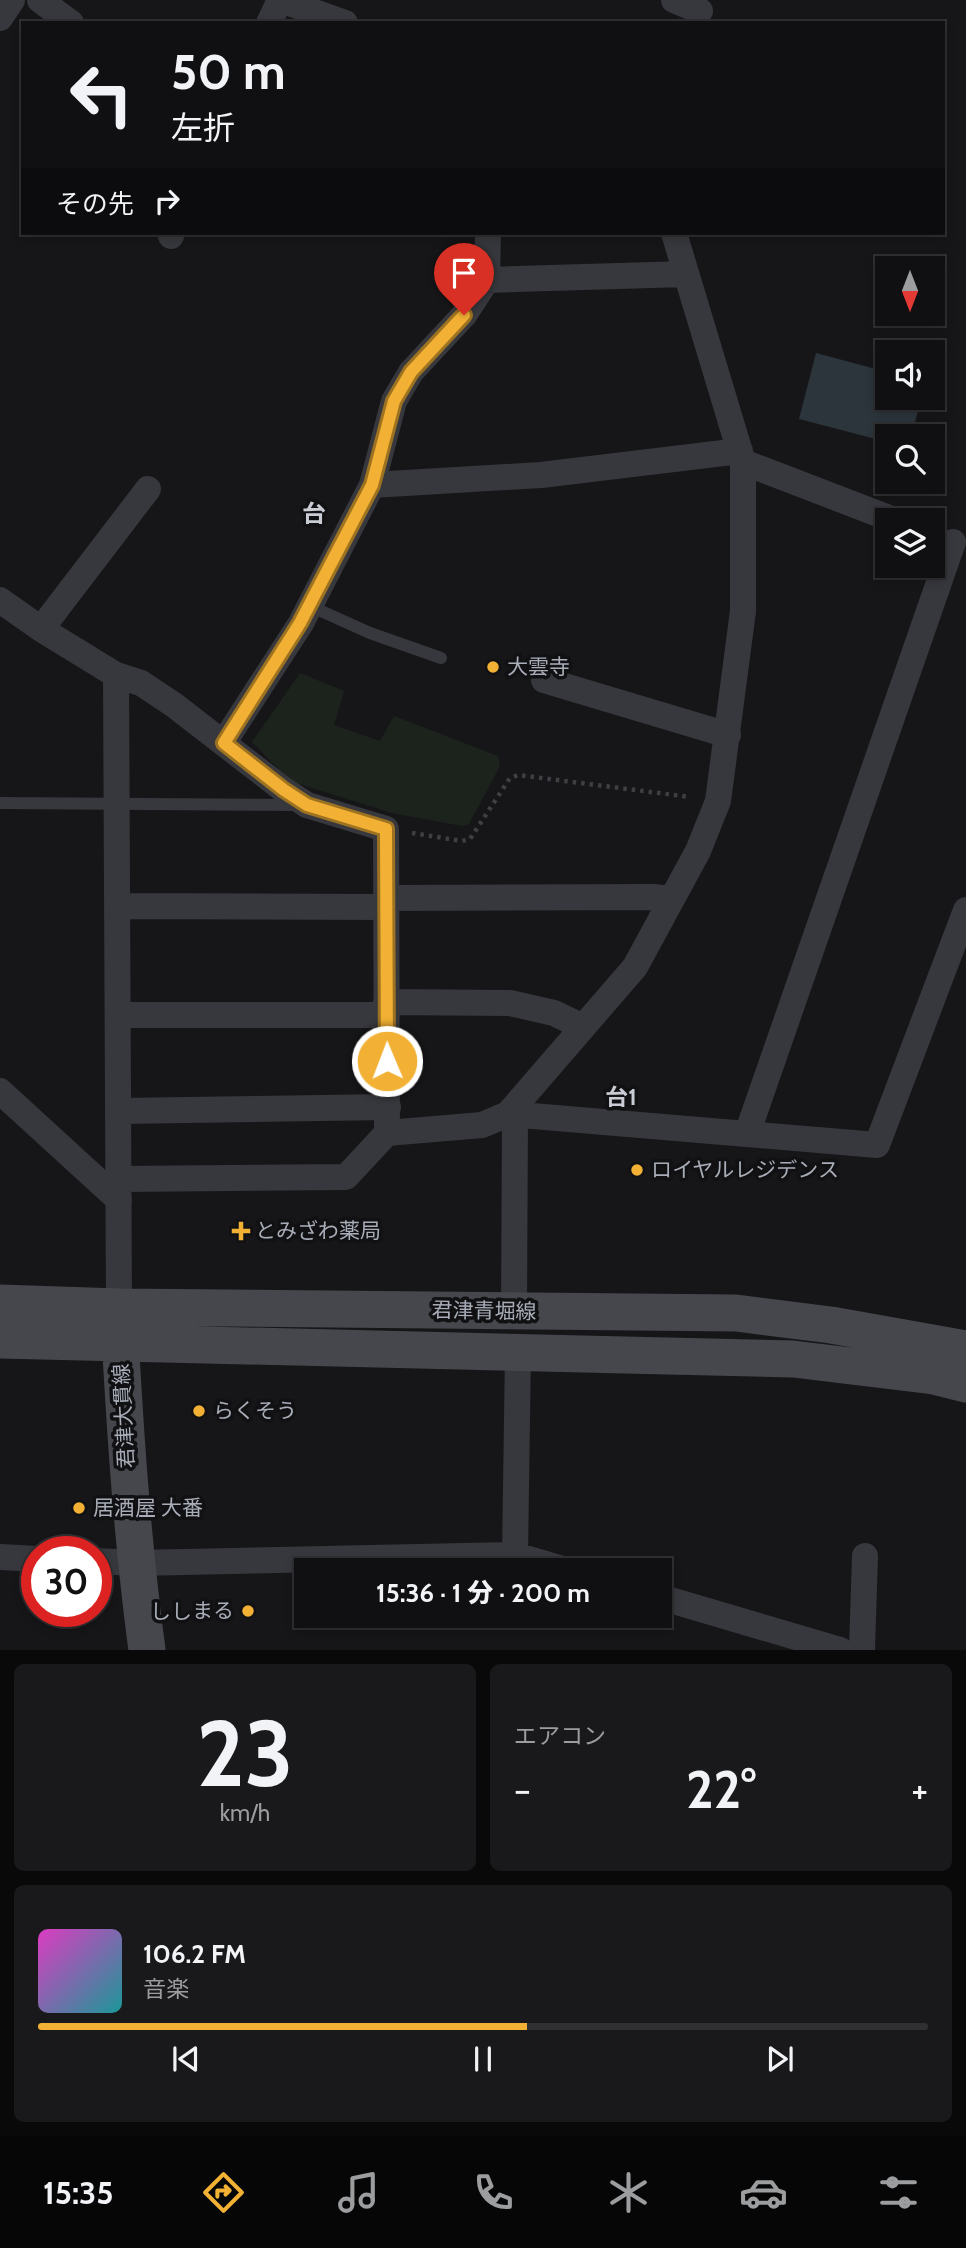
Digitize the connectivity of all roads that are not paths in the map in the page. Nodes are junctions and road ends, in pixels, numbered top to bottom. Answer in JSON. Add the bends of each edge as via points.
{"nodes":[{"id":1,"x":12,"y":0,"type":"edge"},
{"id":2,"x":40,"y":0,"type":"edge"},
{"id":3,"x":280,"y":0,"type":"edge"},
{"id":4,"x":674,"y":0,"type":"edge"},
{"id":5,"x":700,"y":11,"type":"edge"},
{"id":6,"x":0,"y":18,"type":"edge"},
{"id":7,"x":69,"y":21,"type":"edge"},
{"id":8,"x":270,"y":21,"type":"edge"},
{"id":9,"x":339,"y":21,"type":"edge"},
{"id":10,"x":488,"y":235,"type":"edge"},
{"id":11,"x":675,"y":235,"type":"edge"},
{"id":12,"x":686,"y":274,"type":"junction"},
{"id":13,"x":487,"y":280,"type":"junction"},
{"id":14,"x":742,"y":456,"type":"junction"},
{"id":15,"x":372,"y":485,"type":"junction"},
{"id":16,"x":148,"y":489,"type":"dead end"},
{"id":17,"x":875,"y":512,"type":"edge"},
{"id":18,"x":951,"y":542,"type":"edge"},
{"id":19,"x":0,"y":600,"type":"edge"},
{"id":20,"x":310,"y":606,"type":"junction"},
{"id":21,"x":41,"y":629,"type":"junction"},
{"id":22,"x":441,"y":658,"type":"dead end"},
{"id":23,"x":116,"y":675,"type":"junction"},
{"id":24,"x":544,"y":680,"type":"dead end"},
{"id":25,"x":728,"y":736,"type":"junction"},
{"id":26,"x":224,"y":743,"type":"junction"},
{"id":27,"x":0,"y":803,"type":"edge"},
{"id":28,"x":117,"y":803,"type":"junction"},
{"id":29,"x":307,"y":805,"type":"junction"},
{"id":30,"x":671,"y":899,"type":"junction"},
{"id":31,"x":386,"y":903,"type":"junction"},
{"id":32,"x":117,"y":906,"type":"junction"},
{"id":33,"x":966,"y":910,"type":"edge"},
{"id":34,"x":386,"y":1008,"type":"junction"},
{"id":35,"x":118,"y":1015,"type":"junction"},
{"id":36,"x":583,"y":1027,"type":"junction"},
{"id":37,"x":0,"y":1091,"type":"edge"},
{"id":38,"x":118,"y":1111,"type":"junction"},
{"id":39,"x":512,"y":1114,"type":"junction"},
{"id":40,"x":387,"y":1120,"type":"junction"},
{"id":41,"x":747,"y":1135,"type":"junction"},
{"id":42,"x":118,"y":1189,"type":"junction"},
{"id":43,"x":0,"y":1303,"type":"edge"},
{"id":44,"x":514,"y":1311,"type":"junction"},
{"id":45,"x":120,"y":1324,"type":"junction"},
{"id":46,"x":0,"y":1340,"type":"edge"},
{"id":47,"x":966,"y":1349,"type":"edge"},
{"id":48,"x":518,"y":1352,"type":"junction"},
{"id":49,"x":966,"y":1384,"type":"edge"},
{"id":50,"x":514,"y":1555,"type":"junction"},
{"id":51,"x":865,"y":1556,"type":"dead end"},
{"id":52,"x":0,"y":1557,"type":"edge"},
{"id":53,"x":21,"y":1558,"type":"edge"},
{"id":54,"x":524,"y":1558,"type":"edge"},
{"id":55,"x":112,"y":1562,"type":"edge"},
{"id":56,"x":135,"y":1563,"type":"junction"},
{"id":57,"x":672,"y":1601,"type":"edge"},
{"id":58,"x":807,"y":1645,"type":"edge"},
{"id":59,"x":147,"y":1650,"type":"edge"},
{"id":60,"x":840,"y":1650,"type":"edge"},
{"id":61,"x":862,"y":1650,"type":"edge"}],
"edges":[{"from":1,"to":6,"type":"street"},
{"from":2,"to":7,"type":"street"},
{"from":3,"to":8,"type":"street"},
{"from":3,"to":9,"type":"street"},
{"from":4,"to":5,"type":"street"},
{"from":10,"to":13,"type":"street"},
{"from":11,"to":12,"type":"street"},
{"from":12,"to":13,"type":"street"},
{"from":12,"to":14,"type":"street"},
{"from":13,"to":15,"type":"street","via":[[464,315],[411,372],[394,401]]},
{"from":14,"to":15,"type":"street"},
{"from":14,"to":17,"type":"street"},
{"from":14,"to":25,"type":"street","via":[[743,611]]},
{"from":15,"to":20,"type":"street"},
{"from":16,"to":21,"type":"street"},
{"from":18,"to":41,"type":"street"},
{"from":19,"to":21,"type":"street"},
{"from":20,"to":22,"type":"lane"},
{"from":20,"to":26,"type":"street"},
{"from":21,"to":23,"type":"street"},
{"from":23,"to":26,"type":"street","via":[[141,683]]},
{"from":23,"to":28,"type":"street"},
{"from":24,"to":25,"type":"street"},
{"from":25,"to":30,"type":"street","via":[[718,801],[698,851]]},
{"from":26,"to":29,"type":"street"},
{"from":27,"to":28,"type":"lane"},
{"from":28,"to":29,"type":"lane"},
{"from":28,"to":32,"type":"street"},
{"from":29,"to":31,"type":"street","via":[[386,829]]},
{"from":30,"to":31,"type":"street"},
{"from":30,"to":36,"type":"street","via":[[635,967]]},
{"from":31,"to":32,"type":"street"},
{"from":31,"to":34,"type":"street"},
{"from":32,"to":35,"type":"street"},
{"from":33,"to":41,"type":"street","via":[[877,1146]]},
{"from":34,"to":35,"type":"street"},
{"from":34,"to":36,"type":"street","via":[[510,1003],[554,1013]]},
{"from":34,"to":40,"type":"street"},
{"from":35,"to":38,"type":"street"},
{"from":36,"to":39,"type":"street"},
{"from":37,"to":42,"type":"street"},
{"from":38,"to":40,"type":"street"},
{"from":38,"to":42,"type":"street"},
{"from":39,"to":40,"type":"street","via":[[482,1125]]},
{"from":39,"to":41,"type":"street"},
{"from":39,"to":44,"type":"street"},
{"from":40,"to":42,"type":"street","via":[[346,1177]]},
{"from":42,"to":45,"type":"street"},
{"from":43,"to":45,"type":"main road","name":"君津青堀線"},
{"from":44,"to":45,"type":"main road","name":"君津青堀線"},
{"from":44,"to":47,"type":"main road","name":"君津青堀線","via":[[736,1313]]},
{"from":45,"to":46,"type":"main road","name":"君津青堀線"},
{"from":45,"to":48,"type":"main road","name":"君津青堀線"},
{"from":45,"to":56,"type":"main road","name":"君津大貫線"},
{"from":48,"to":49,"type":"main road","name":"君津青堀線","via":[[793,1359]]},
{"from":48,"to":50,"type":"street"},
{"from":50,"to":54,"type":"street"},
{"from":50,"to":56,"type":"street"},
{"from":51,"to":61,"type":"street"},
{"from":52,"to":53,"type":"street"},
{"from":55,"to":56,"type":"street"},
{"from":56,"to":59,"type":"main road","name":"君津大貫線"},
{"from":57,"to":58,"type":"street"},
{"from":58,"to":60,"type":"street"}]}
